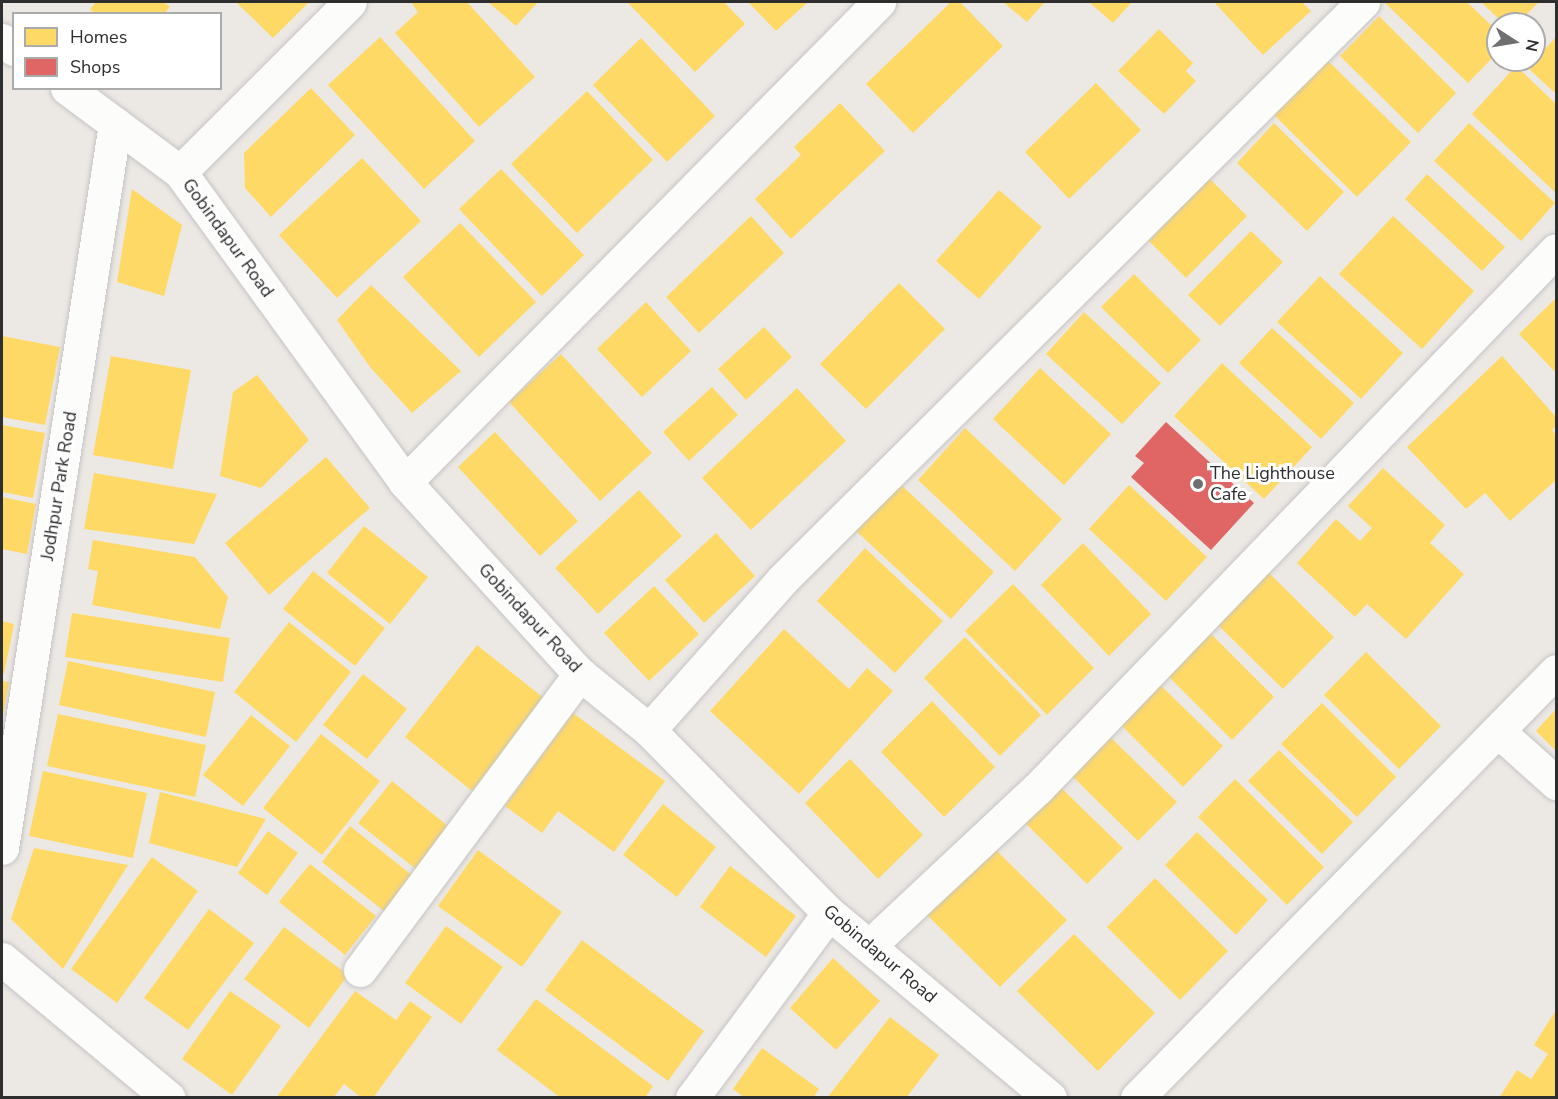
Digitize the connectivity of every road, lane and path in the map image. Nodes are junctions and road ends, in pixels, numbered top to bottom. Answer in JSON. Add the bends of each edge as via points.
{"nodes":[{"id":1,"x":350,"y":2,"type":"edge"},
{"id":2,"x":879,"y":2,"type":"edge"},
{"id":3,"x":1363,"y":2,"type":"edge"},
{"id":4,"x":70,"y":90,"type":"edge"},
{"id":5,"x":115,"y":124,"type":"junction"},
{"id":6,"x":180,"y":172,"type":"junction"},
{"id":7,"x":1557,"y":250,"type":"edge"},
{"id":8,"x":405,"y":482,"type":"junction"},
{"id":9,"x":1557,"y":671,"type":"edge"},
{"id":10,"x":580,"y":674,"type":"junction"},
{"id":11,"x":649,"y":730,"type":"junction"},
{"id":12,"x":1498,"y":731,"type":"junction"},
{"id":13,"x":1557,"y":783,"type":"edge"},
{"id":14,"x":2,"y":848,"type":"edge"},
{"id":15,"x":829,"y":913,"type":"junction"},
{"id":16,"x":869,"y":946,"type":"junction"},
{"id":17,"x":2,"y":959,"type":"edge"},
{"id":18,"x":360,"y":970,"type":"dead end"},
{"id":19,"x":696,"y":1096,"type":"edge"},
{"id":20,"x":169,"y":1098,"type":"edge"},
{"id":21,"x":1050,"y":1098,"type":"edge"},
{"id":22,"x":1137,"y":1098,"type":"edge"}],
"edges":[{"from":1,"to":6,"type":"street"},
{"from":2,"to":8,"type":"street"},
{"from":3,"to":11,"type":"street","via":[[783,580]]},
{"from":4,"to":5,"type":"street","name":"Gobindapur Road"},
{"from":5,"to":6,"type":"street","name":"Gobindapur Road"},
{"from":5,"to":14,"type":"street","name":"Jodhpur Park Road"},
{"from":6,"to":8,"type":"street","name":"Gobindapur Road"},
{"from":7,"to":16,"type":"street","via":[[1037,789]]},
{"from":8,"to":10,"type":"street","name":"Gobindapur Road"},
{"from":9,"to":12,"type":"street"},
{"from":10,"to":11,"type":"street","name":"Gobindapur Road"},
{"from":10,"to":18,"type":"street"},
{"from":11,"to":15,"type":"street","name":"Gobindapur Road"},
{"from":12,"to":13,"type":"street"},
{"from":12,"to":22,"type":"street"},
{"from":15,"to":16,"type":"street","name":"Gobindapur Road"},
{"from":15,"to":19,"type":"street"},
{"from":16,"to":21,"type":"street","name":"Gobindapur Road"},
{"from":17,"to":20,"type":"street"}]}
